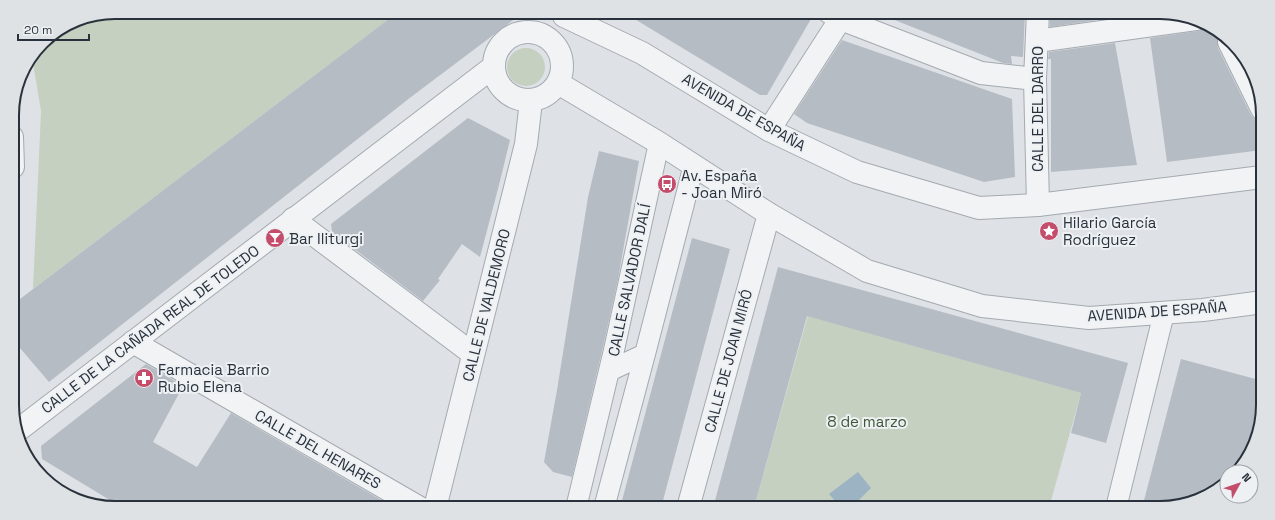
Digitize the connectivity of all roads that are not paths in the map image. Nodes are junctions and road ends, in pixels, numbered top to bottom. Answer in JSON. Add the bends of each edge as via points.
{"nodes":[{"id":1,"x":561,"y":19,"type":"edge"},
{"id":2,"x":575,"y":19,"type":"edge"},
{"id":3,"x":835,"y":19,"type":"edge"},
{"id":4,"x":850,"y":19,"type":"edge"},
{"id":5,"x":1038,"y":19,"type":"edge"},
{"id":6,"x":1180,"y":21,"type":"edge"},
{"id":7,"x":546,"y":36,"type":"junction"},
{"id":8,"x":1037,"y":40,"type":"junction"},
{"id":9,"x":1237,"y":59,"type":"edge"},
{"id":10,"x":493,"y":66,"type":"junction"},
{"id":11,"x":1035,"y":79,"type":"junction"},
{"id":12,"x":558,"y":83,"type":"junction"},
{"id":13,"x":1253,"y":91,"type":"edge"},
{"id":14,"x":531,"y":101,"type":"junction"},
{"id":15,"x":769,"y":130,"type":"junction"},
{"id":16,"x":659,"y":143,"type":"junction"},
{"id":17,"x":694,"y":165,"type":"junction"},
{"id":18,"x":1256,"y":178,"type":"edge"},
{"id":19,"x":1038,"y":205,"type":"junction"},
{"id":20,"x":769,"y":214,"type":"junction"},
{"id":21,"x":293,"y":219,"type":"junction"},
{"id":22,"x":1256,"y":303,"type":"edge"},
{"id":23,"x":1164,"y":313,"type":"junction"},
{"id":24,"x":132,"y":342,"type":"junction"},
{"id":25,"x":473,"y":354,"type":"junction"},
{"id":26,"x":645,"y":354,"type":"junction"},
{"id":27,"x":609,"y":371,"type":"junction"},
{"id":28,"x":22,"y":427,"type":"edge"},
{"id":29,"x":408,"y":501,"type":"edge"},
{"id":30,"x":437,"y":501,"type":"edge"},
{"id":31,"x":578,"y":501,"type":"edge"},
{"id":32,"x":606,"y":501,"type":"edge"},
{"id":33,"x":690,"y":501,"type":"edge"},
{"id":34,"x":1118,"y":501,"type":"edge"}],
"edges":[{"from":1,"to":7,"type":"street"},
{"from":2,"to":15,"type":"street","name":"AVENIDA DE ESPAÑA","via":[[642,53]]},
{"from":3,"to":15,"type":"street"},
{"from":4,"to":11,"type":"street","via":[[981,73]]},
{"from":5,"to":8,"type":"street","name":"CALLE DEL DARRO"},
{"from":6,"to":8,"type":"street"},
{"from":7,"to":10,"type":"street","via":[[528,31],[516,33],[504,40],[497,50]]},
{"from":7,"to":12,"type":"street","via":[[555,45],[562,59]]},
{"from":8,"to":11,"type":"street","name":"CALLE DEL DARRO"},
{"from":9,"to":13,"type":"street"},
{"from":10,"to":14,"type":"street","via":[[495,78],[502,89],[519,100]]},
{"from":10,"to":21,"type":"street","name":"CALLE DE LA CAÑADA REAL DE TOLEDO"},
{"from":11,"to":19,"type":"street","name":"CALLE DEL DARRO"},
{"from":12,"to":14,"type":"street","via":[[544,97]]},
{"from":12,"to":16,"type":"street","name":"AVENIDA DE ESPAÑA"},
{"from":14,"to":25,"type":"street","name":"CALLE DE VALDEMORO","via":[[526,144]]},
{"from":15,"to":19,"type":"street","name":"AVENIDA DE ESPAÑA","via":[[856,172],[979,208]]},
{"from":16,"to":17,"type":"street","name":"AVENIDA DE ESPAÑA"},
{"from":16,"to":27,"type":"street","name":"CALLE SALVADOR DALÍ"},
{"from":17,"to":20,"type":"street","name":"AVENIDA DE ESPAÑA"},
{"from":17,"to":26,"type":"street","name":"CALLE SALVADOR DALÍ"},
{"from":18,"to":19,"type":"street","name":"AVENIDA DE ESPAÑA"},
{"from":20,"to":23,"type":"street","name":"AVENIDA DE ESPAÑA","via":[[868,271],[982,306],[1088,318]]},
{"from":20,"to":33,"type":"street","name":"CALLE DE JOAN MIRÓ"},
{"from":21,"to":24,"type":"street","name":"CALLE DE LA CAÑADA REAL DE TOLEDO"},
{"from":21,"to":25,"type":"street"},
{"from":22,"to":23,"type":"street","name":"AVENIDA DE ESPAÑA"},
{"from":23,"to":34,"type":"street"},
{"from":24,"to":28,"type":"street","name":"CALLE DE LA CAÑADA REAL DE TOLEDO"},
{"from":24,"to":29,"type":"street","name":"CALLE DEL HENARES"},
{"from":25,"to":30,"type":"street","name":"CALLE DE VALDEMORO"},
{"from":26,"to":27,"type":"street","name":"CALLE SALVADOR DALÍ"},
{"from":26,"to":32,"type":"street","name":"CALLE SALVADOR DALÍ"},
{"from":27,"to":31,"type":"street","name":"CALLE SALVADOR DALÍ"}]}
